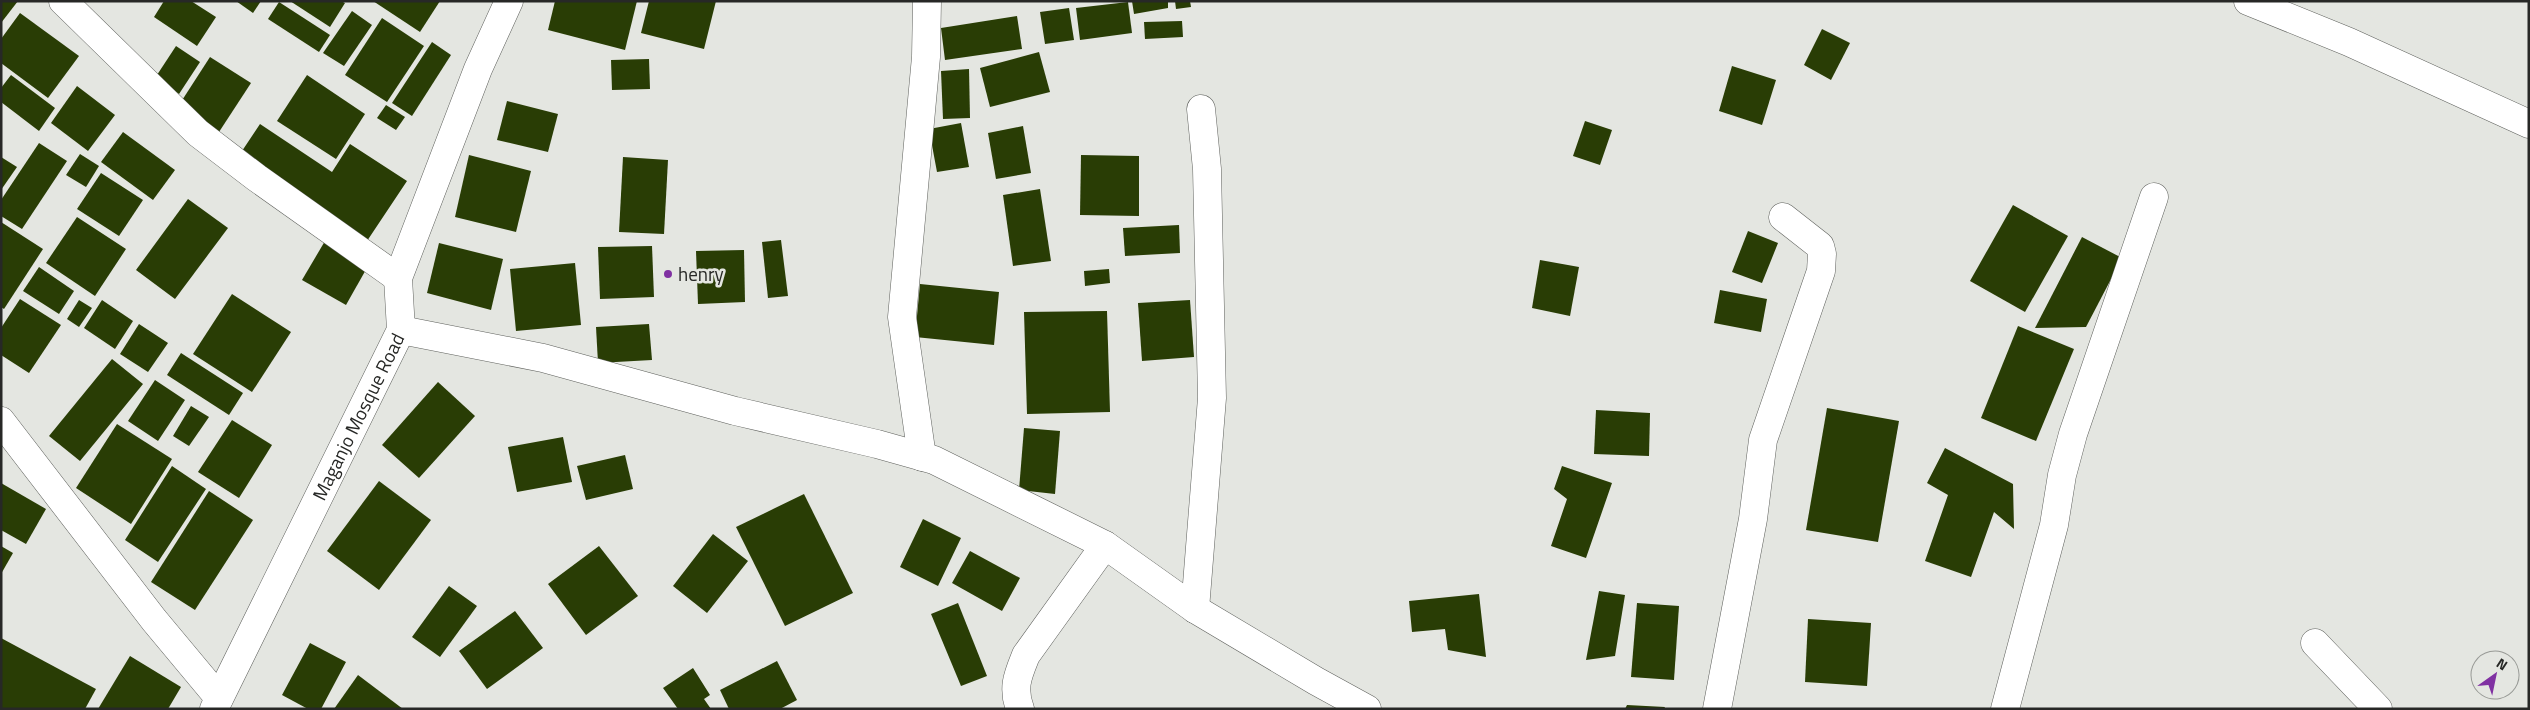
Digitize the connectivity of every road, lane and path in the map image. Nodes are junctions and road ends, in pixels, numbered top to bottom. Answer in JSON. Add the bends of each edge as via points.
{"nodes":[{"id":1,"x":63,"y":1,"type":"edge"},
{"id":2,"x":509,"y":1,"type":"edge"},
{"id":3,"x":927,"y":1,"type":"edge"},
{"id":4,"x":2251,"y":2,"type":"edge"},
{"id":5,"x":1202,"y":109,"type":"dead end"},
{"id":6,"x":2529,"y":124,"type":"edge"},
{"id":7,"x":2154,"y":197,"type":"dead end"},
{"id":8,"x":1783,"y":217,"type":"dead end"},
{"id":9,"x":398,"y":278,"type":"junction"},
{"id":10,"x":400,"y":330,"type":"junction"},
{"id":11,"x":1,"y":421,"type":"edge"},
{"id":12,"x":922,"y":457,"type":"junction"},
{"id":13,"x":1105,"y":545,"type":"junction"},
{"id":14,"x":1194,"y":609,"type":"junction"},
{"id":15,"x":2315,"y":643,"type":"dead end"},
{"id":16,"x":216,"y":703,"type":"edge"},
{"id":17,"x":1020,"y":709,"type":"edge"},
{"id":18,"x":1367,"y":709,"type":"edge"},
{"id":19,"x":1717,"y":709,"type":"edge"},
{"id":20,"x":2005,"y":709,"type":"edge"},
{"id":21,"x":2378,"y":709,"type":"edge"}],
"edges":[{"from":1,"to":9,"type":"street","via":[[198,133]]},
{"from":2,"to":9,"type":"street","name":"Maganjo Mosque Road","via":[[478,68]]},
{"from":3,"to":12,"type":"street","via":[[926,57],[902,317]]},
{"from":4,"to":6,"type":"street","via":[[2358,46]]},
{"from":5,"to":14,"type":"street","via":[[1207,169],[1212,398]]},
{"from":7,"to":20,"type":"street","via":[[2073,434],[2054,525]]},
{"from":8,"to":19,"type":"street","via":[[1820,246],[1821,271],[1763,440],[1753,519]]},
{"from":9,"to":10,"type":"street","name":"Maganjo Mosque Road"},
{"from":10,"to":12,"type":"street","via":[[543,358],[735,411]]},
{"from":10,"to":16,"type":"street","name":"Maganjo Mosque Road"},
{"from":11,"to":16,"type":"street"},
{"from":12,"to":13,"type":"street"},
{"from":13,"to":14,"type":"street"},
{"from":13,"to":17,"type":"street","via":[[1026,655],[1018,674],[1015,695]]},
{"from":14,"to":18,"type":"street"},
{"from":15,"to":21,"type":"street"}]}
